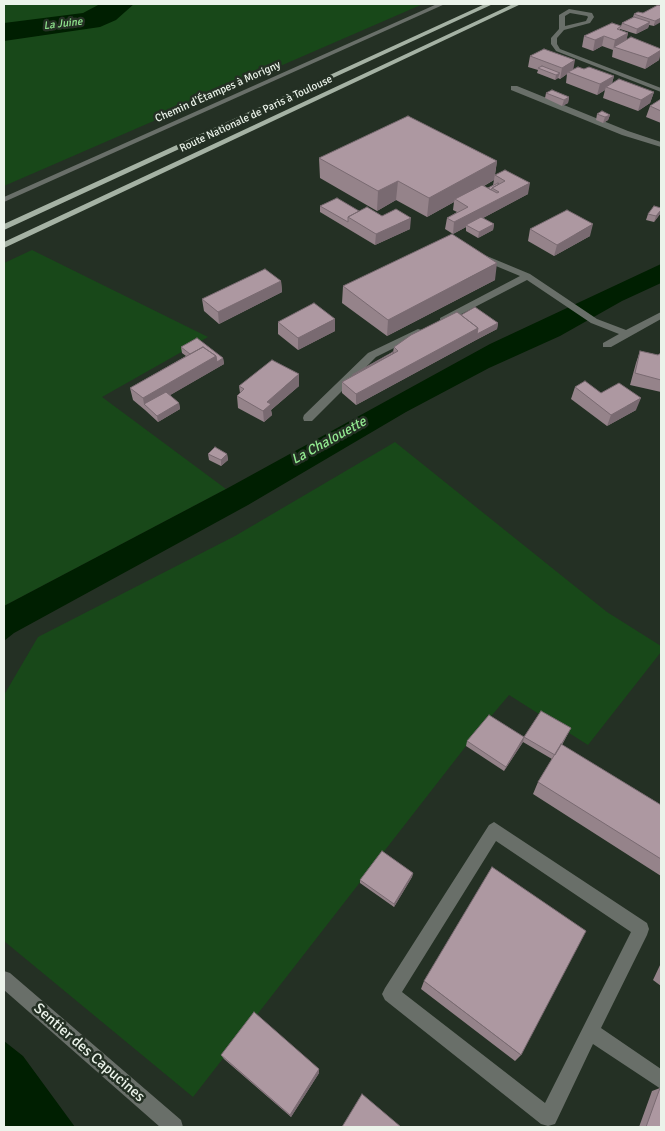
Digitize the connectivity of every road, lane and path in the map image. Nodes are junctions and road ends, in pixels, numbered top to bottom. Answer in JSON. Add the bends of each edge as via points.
{"nodes":[{"id":1,"x":442,"y":4,"type":"edge"},
{"id":2,"x":490,"y":4,"type":"edge"},
{"id":3,"x":518,"y":4,"type":"edge"},
{"id":4,"x":562,"y":29,"type":"dead end"},
{"id":5,"x":514,"y":88,"type":"dead end"},
{"id":6,"x":661,"y":90,"type":"edge"},
{"id":7,"x":661,"y":145,"type":"edge"},
{"id":8,"x":4,"y":200,"type":"edge"},
{"id":9,"x":4,"y":227,"type":"edge"},
{"id":10,"x":4,"y":245,"type":"edge"},
{"id":11,"x":472,"y":254,"type":"edge"},
{"id":12,"x":527,"y":276,"type":"junction"},
{"id":13,"x":659,"y":318,"type":"edge"},
{"id":14,"x":627,"y":334,"type":"junction"},
{"id":15,"x":607,"y":345,"type":"dead end"},
{"id":16,"x":308,"y":418,"type":"dead end"},
{"id":17,"x":4,"y":979,"type":"edge"},
{"id":18,"x":590,"y":1032,"type":"junction"},
{"id":19,"x":661,"y":1080,"type":"edge"},
{"id":20,"x":174,"y":1127,"type":"edge"}],
"edges":[{"from":1,"to":8,"type":"street","name":"Chemin d'Étampes à Morigny"},
{"from":2,"to":9,"type":"main road","name":"Route Nationale de Paris à Toulouse"},
{"from":3,"to":10,"type":"main road","name":"Route Nationale de Paris à Toulouse"},
{"from":4,"to":6,"type":"street","via":[[554,38],[558,50]]},
{"from":5,"to":7,"type":"street"},
{"from":11,"to":12,"type":"street"},
{"from":12,"to":14,"type":"street","via":[[594,322]]},
{"from":12,"to":16,"type":"street","via":[[372,356]]},
{"from":13,"to":14,"type":"street"},
{"from":14,"to":15,"type":"street"},
{"from":17,"to":20,"type":"street","name":"Sentier des Capucines"},
{"from":18,"to":18,"type":"street","via":[[641,929],[494,830],[391,994],[548,1117]]},
{"from":18,"to":19,"type":"street"}]}
